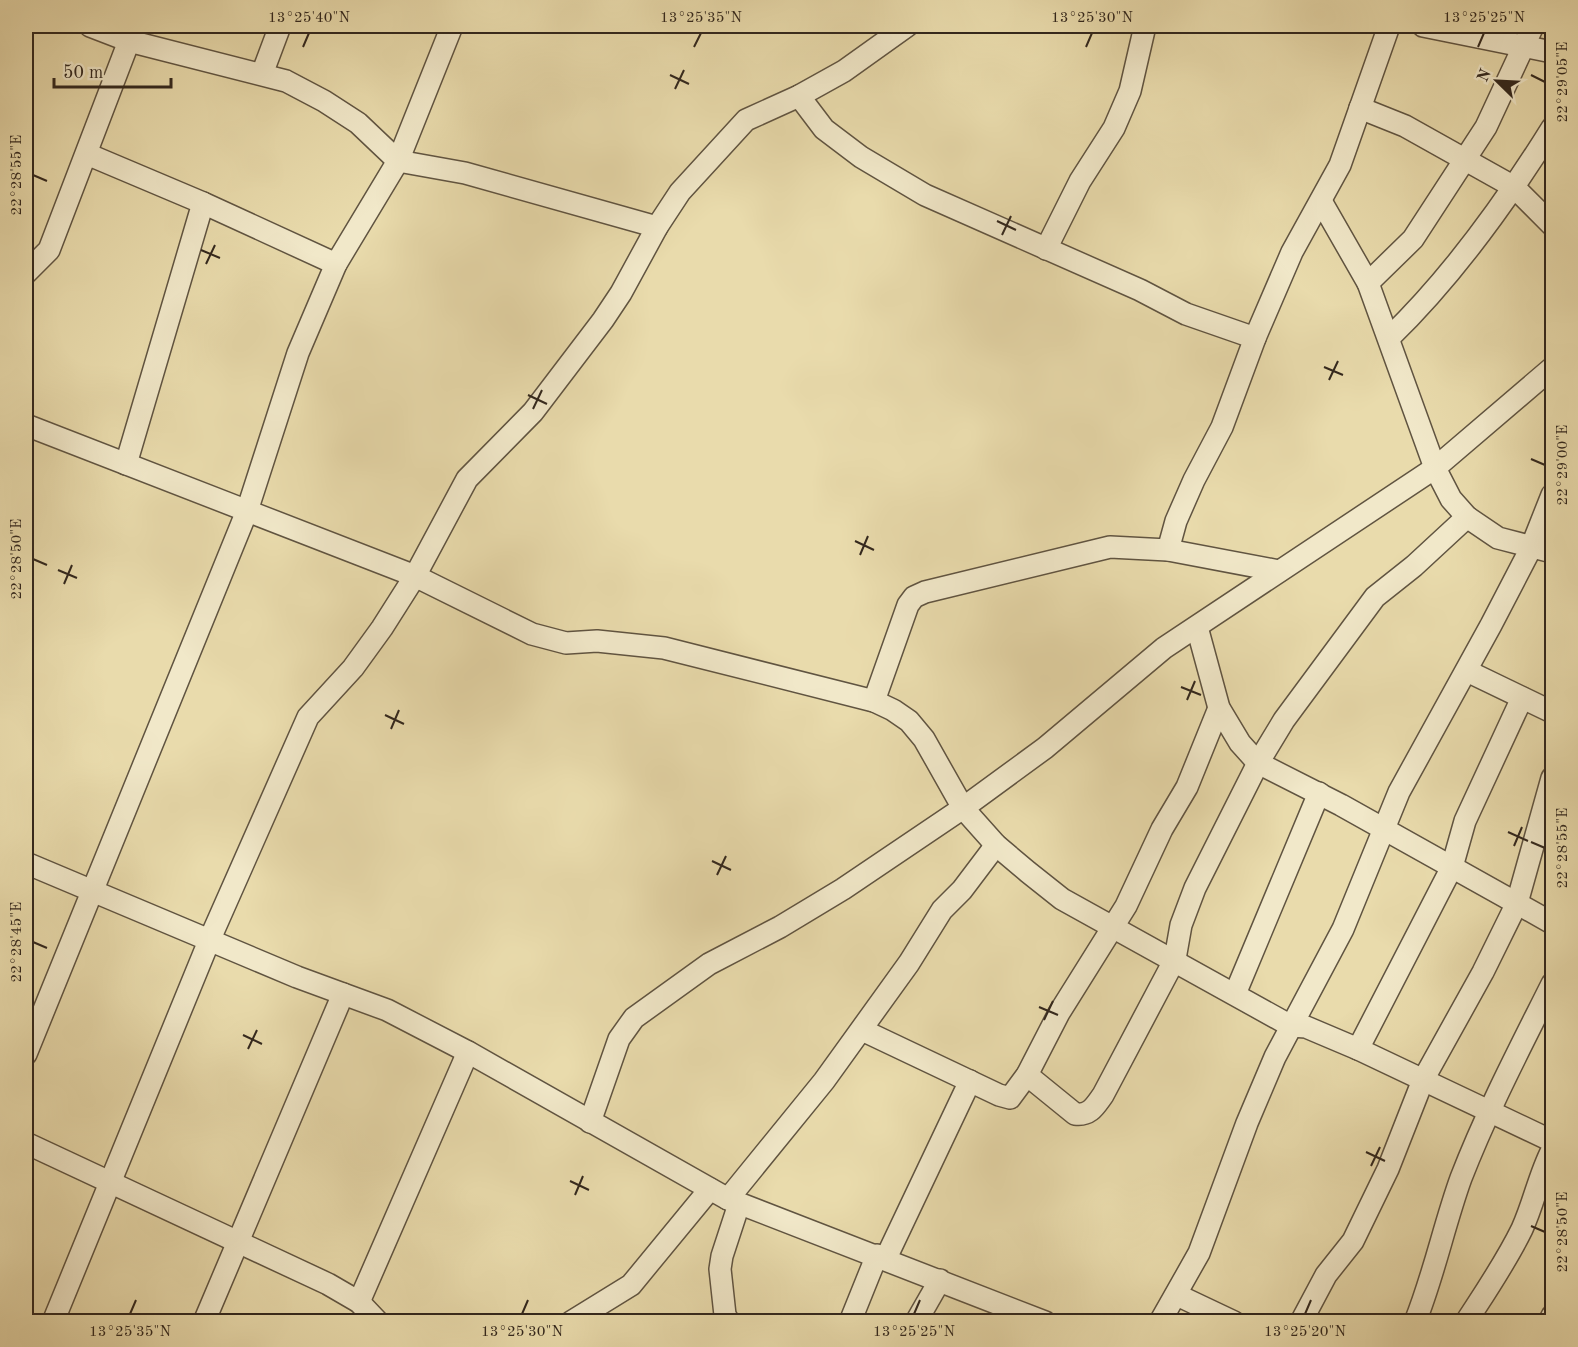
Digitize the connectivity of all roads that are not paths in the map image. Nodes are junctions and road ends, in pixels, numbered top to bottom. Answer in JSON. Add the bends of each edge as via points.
{"nodes":[{"id":1,"x":90,"y":26,"type":"edge"},
{"id":2,"x":280,"y":26,"type":"edge"},
{"id":3,"x":452,"y":26,"type":"edge"},
{"id":4,"x":907,"y":26,"type":"edge"},
{"id":5,"x":1145,"y":26,"type":"edge"},
{"id":6,"x":1389,"y":26,"type":"edge"},
{"id":7,"x":1423,"y":26,"type":"edge"},
{"id":8,"x":1533,"y":26,"type":"edge"},
{"id":9,"x":129,"y":41,"type":"junction"},
{"id":10,"x":1525,"y":47,"type":"junction"},
{"id":11,"x":1552,"y":52,"type":"edge"},
{"id":12,"x":262,"y":74,"type":"junction"},
{"id":13,"x":799,"y":96,"type":"junction"},
{"id":14,"x":1360,"y":108,"type":"junction"},
{"id":15,"x":1552,"y":128,"type":"edge"},
{"id":16,"x":87,"y":154,"type":"junction"},
{"id":17,"x":1462,"y":160,"type":"junction"},
{"id":18,"x":398,"y":161,"type":"junction"},
{"id":19,"x":1514,"y":187,"type":"junction"},
{"id":20,"x":1321,"y":201,"type":"junction"},
{"id":21,"x":203,"y":202,"type":"junction"},
{"id":22,"x":1552,"y":225,"type":"edge"},
{"id":23,"x":657,"y":227,"type":"junction"},
{"id":24,"x":1046,"y":249,"type":"junction"},
{"id":25,"x":336,"y":264,"type":"junction"},
{"id":26,"x":26,"y":273,"type":"edge"},
{"id":27,"x":1368,"y":283,"type":"junction"},
{"id":28,"x":1255,"y":338,"type":"junction"},
{"id":29,"x":1389,"y":338,"type":"junction"},
{"id":30,"x":1552,"y":369,"type":"edge"},
{"id":31,"x":26,"y":425,"type":"edge"},
{"id":32,"x":126,"y":465,"type":"junction"},
{"id":33,"x":1434,"y":468,"type":"junction"},
{"id":34,"x":1552,"y":495,"type":"edge"},
{"id":35,"x":247,"y":511,"type":"junction"},
{"id":36,"x":1467,"y":517,"type":"junction"},
{"id":37,"x":1531,"y":548,"type":"junction"},
{"id":38,"x":1168,"y":550,"type":"junction"},
{"id":39,"x":1552,"y":552,"type":"edge"},
{"id":40,"x":1279,"y":571,"type":"junction"},
{"id":41,"x":415,"y":576,"type":"junction"},
{"id":42,"x":1197,"y":627,"type":"junction"},
{"id":43,"x":1467,"y":671,"type":"junction"},
{"id":44,"x":1522,"y":698,"type":"junction"},
{"id":45,"x":874,"y":701,"type":"junction"},
{"id":46,"x":1219,"y":708,"type":"junction"},
{"id":47,"x":1552,"y":712,"type":"edge"},
{"id":48,"x":1258,"y":763,"type":"junction"},
{"id":49,"x":1552,"y":778,"type":"edge"},
{"id":50,"x":1319,"y":793,"type":"junction"},
{"id":51,"x":963,"y":808,"type":"junction"},
{"id":52,"x":1383,"y":829,"type":"junction"},
{"id":53,"x":996,"y":845,"type":"junction"},
{"id":54,"x":26,"y":863,"type":"edge"},
{"id":55,"x":1452,"y":867,"type":"junction"},
{"id":56,"x":94,"y":891,"type":"junction"},
{"id":57,"x":1517,"y":903,"type":"junction"},
{"id":58,"x":1552,"y":923,"type":"edge"},
{"id":59,"x":1112,"y":928,"type":"junction"},
{"id":60,"x":209,"y":941,"type":"junction"},
{"id":61,"x":1175,"y":959,"type":"junction"},
{"id":62,"x":1552,"y":984,"type":"edge"},
{"id":63,"x":343,"y":994,"type":"junction"},
{"id":64,"x":1235,"y":994,"type":"junction"},
{"id":65,"x":1291,"y":1026,"type":"junction"},
{"id":66,"x":862,"y":1030,"type":"junction"},
{"id":67,"x":1358,"y":1050,"type":"junction"},
{"id":68,"x":468,"y":1052,"type":"junction"},
{"id":69,"x":26,"y":1054,"type":"edge"},
{"id":70,"x":1027,"y":1075,"type":"junction"},
{"id":71,"x":1423,"y":1080,"type":"junction"},
{"id":72,"x":970,"y":1081,"type":"junction"},
{"id":73,"x":1489,"y":1110,"type":"junction"},
{"id":74,"x":590,"y":1122,"type":"junction"},
{"id":75,"x":1552,"y":1141,"type":"edge"},
{"id":76,"x":26,"y":1143,"type":"edge"},
{"id":77,"x":1552,"y":1150,"type":"edge"},
{"id":78,"x":108,"y":1183,"type":"junction"},
{"id":79,"x":726,"y":1197,"type":"junction"},
{"id":80,"x":238,"y":1242,"type":"junction"},
{"id":81,"x":881,"y":1257,"type":"junction"},
{"id":82,"x":940,"y":1280,"type":"junction"},
{"id":83,"x":1177,"y":1295,"type":"junction"},
{"id":84,"x":359,"y":1302,"type":"junction"},
{"id":85,"x":999,"y":1312,"type":"edge"},
{"id":86,"x":603,"y":1314,"type":"edge"},
{"id":87,"x":1552,"y":1316,"type":"edge"},
{"id":88,"x":53,"y":1322,"type":"edge"},
{"id":89,"x":204,"y":1322,"type":"edge"},
{"id":90,"x":378,"y":1322,"type":"edge"},
{"id":91,"x":572,"y":1322,"type":"edge"},
{"id":92,"x":729,"y":1322,"type":"edge"},
{"id":93,"x":850,"y":1322,"type":"edge"},
{"id":94,"x":916,"y":1322,"type":"edge"},
{"id":95,"x":1045,"y":1322,"type":"edge"},
{"id":96,"x":1160,"y":1322,"type":"edge"},
{"id":97,"x":1234,"y":1322,"type":"edge"},
{"id":98,"x":1301,"y":1322,"type":"edge"},
{"id":99,"x":1415,"y":1322,"type":"edge"},
{"id":100,"x":1466,"y":1322,"type":"edge"},
{"id":101,"x":1549,"y":1322,"type":"edge"}],
"edges":[{"from":1,"to":9,"type":"street"},
{"from":2,"to":12,"type":"street"},
{"from":3,"to":18,"type":"street"},
{"from":4,"to":13,"type":"street"},
{"from":5,"to":24,"type":"street","via":[[1130,91],[1114,128],[1080,181]]},
{"from":6,"to":14,"type":"street"},
{"from":7,"to":10,"type":"street"},
{"from":8,"to":10,"type":"street"},
{"from":9,"to":12,"type":"street"},
{"from":9,"to":16,"type":"street"},
{"from":10,"to":11,"type":"street"},
{"from":10,"to":17,"type":"street","via":[[1486,127]]},
{"from":12,"to":18,"type":"street","via":[[286,81],[324,101],[358,123]]},
{"from":13,"to":23,"type":"street","via":[[746,120],[680,192]]},
{"from":13,"to":24,"type":"street","via":[[824,129],[861,157],[925,195]]},
{"from":14,"to":17,"type":"street","via":[[1405,126]]},
{"from":14,"to":20,"type":"street","via":[[1340,165]]},
{"from":15,"to":19,"type":"street"},
{"from":16,"to":21,"type":"street"},
{"from":16,"to":26,"type":"street","via":[[49,250]]},
{"from":17,"to":19,"type":"street"},
{"from":17,"to":27,"type":"street","via":[[1413,239]]},
{"from":18,"to":23,"type":"street","via":[[465,173]]},
{"from":18,"to":25,"type":"street"},
{"from":19,"to":22,"type":"street"},
{"from":19,"to":29,"type":"street","via":[[1414,314]]},
{"from":20,"to":27,"type":"street"},
{"from":20,"to":28,"type":"street","via":[[1292,252]]},
{"from":21,"to":25,"type":"street"},
{"from":21,"to":32,"type":"street"},
{"from":23,"to":41,"type":"street","via":[[621,293],[533,412],[467,479]]},
{"from":24,"to":28,"type":"street","via":[[1186,314]]},
{"from":25,"to":35,"type":"street","via":[[298,353]]},
{"from":27,"to":29,"type":"street"},
{"from":28,"to":38,"type":"street","via":[[1222,427],[1176,521]]},
{"from":29,"to":33,"type":"street"},
{"from":30,"to":33,"type":"street"},
{"from":31,"to":32,"type":"street"},
{"from":32,"to":35,"type":"street"},
{"from":33,"to":36,"type":"street","via":[[1451,499]]},
{"from":33,"to":40,"type":"street"},
{"from":34,"to":37,"type":"street"},
{"from":35,"to":41,"type":"street"},
{"from":35,"to":56,"type":"street"},
{"from":36,"to":37,"type":"street","via":[[1498,538]]},
{"from":36,"to":48,"type":"street","via":[[1376,597],[1307,686]]},
{"from":37,"to":39,"type":"street"},
{"from":37,"to":43,"type":"street"},
{"from":38,"to":40,"type":"street"},
{"from":38,"to":45,"type":"street","via":[[1110,547],[914,597]]},
{"from":40,"to":42,"type":"street"},
{"from":41,"to":45,"type":"street","via":[[532,634],[566,643],[597,641],[664,648]]},
{"from":41,"to":60,"type":"street","via":[[353,668],[308,717]]},
{"from":42,"to":46,"type":"street"},
{"from":42,"to":51,"type":"street","via":[[1164,648],[1045,748]]},
{"from":43,"to":44,"type":"street"},
{"from":43,"to":52,"type":"street","via":[[1421,748]]},
{"from":44,"to":47,"type":"street"},
{"from":44,"to":55,"type":"street","via":[[1465,821]]},
{"from":45,"to":51,"type":"street","via":[[893,710],[916,730]]},
{"from":46,"to":48,"type":"street","via":[[1240,743]]},
{"from":46,"to":59,"type":"street","via":[[1187,787]]},
{"from":48,"to":50,"type":"street"},
{"from":48,"to":61,"type":"street","via":[[1196,888],[1181,925]]},
{"from":49,"to":57,"type":"street"},
{"from":50,"to":52,"type":"street"},
{"from":50,"to":64,"type":"street"},
{"from":51,"to":53,"type":"street"},
{"from":51,"to":74,"type":"street","via":[[843,889],[709,964],[634,1018],[620,1039]]},
{"from":52,"to":55,"type":"street"},
{"from":52,"to":65,"type":"street","via":[[1343,929]]},
{"from":53,"to":59,"type":"street","via":[[1062,899]]},
{"from":53,"to":66,"type":"street","via":[[942,910]]},
{"from":54,"to":56,"type":"street"},
{"from":55,"to":57,"type":"street"},
{"from":55,"to":67,"type":"street"},
{"from":56,"to":60,"type":"street"},
{"from":56,"to":69,"type":"street"},
{"from":57,"to":58,"type":"street"},
{"from":57,"to":71,"type":"street"},
{"from":59,"to":61,"type":"street"},
{"from":59,"to":70,"type":"street","via":[[1059,1013]]},
{"from":60,"to":63,"type":"street"},
{"from":60,"to":78,"type":"street"},
{"from":61,"to":64,"type":"street"},
{"from":61,"to":70,"type":"street","via":[[1092,1110],[1075,1114]]},
{"from":62,"to":73,"type":"street"},
{"from":63,"to":68,"type":"street","via":[[387,1010]]},
{"from":63,"to":80,"type":"street"},
{"from":64,"to":65,"type":"street"},
{"from":65,"to":67,"type":"street","via":[[1306,1027]]},
{"from":65,"to":83,"type":"street","via":[[1247,1124],[1200,1253]]},
{"from":66,"to":72,"type":"street"},
{"from":66,"to":79,"type":"street","via":[[781,1137]]},
{"from":67,"to":71,"type":"street"},
{"from":68,"to":74,"type":"street"},
{"from":68,"to":84,"type":"street"},
{"from":70,"to":72,"type":"street","via":[[1010,1098]]},
{"from":71,"to":73,"type":"street"},
{"from":71,"to":98,"type":"street","via":[[1388,1169],[1353,1241],[1326,1275]]},
{"from":72,"to":81,"type":"street"},
{"from":73,"to":75,"type":"street"},
{"from":73,"to":99,"type":"street","via":[[1443,1231]]},
{"from":74,"to":79,"type":"street"},
{"from":76,"to":78,"type":"street"},
{"from":77,"to":100,"type":"street","via":[[1522,1228]]},
{"from":78,"to":80,"type":"street"},
{"from":78,"to":88,"type":"street"},
{"from":79,"to":81,"type":"street"},
{"from":79,"to":86,"type":"street","via":[[649,1266]]},
{"from":79,"to":92,"type":"street","via":[[720,1269]]},
{"from":80,"to":84,"type":"street"},
{"from":80,"to":89,"type":"street"},
{"from":81,"to":82,"type":"street"},
{"from":81,"to":93,"type":"street"},
{"from":82,"to":85,"type":"street"},
{"from":82,"to":94,"type":"street"},
{"from":83,"to":96,"type":"street"},
{"from":83,"to":97,"type":"street"},
{"from":84,"to":90,"type":"street"},
{"from":85,"to":95,"type":"street"},
{"from":86,"to":91,"type":"street"},
{"from":87,"to":101,"type":"street"}]}
